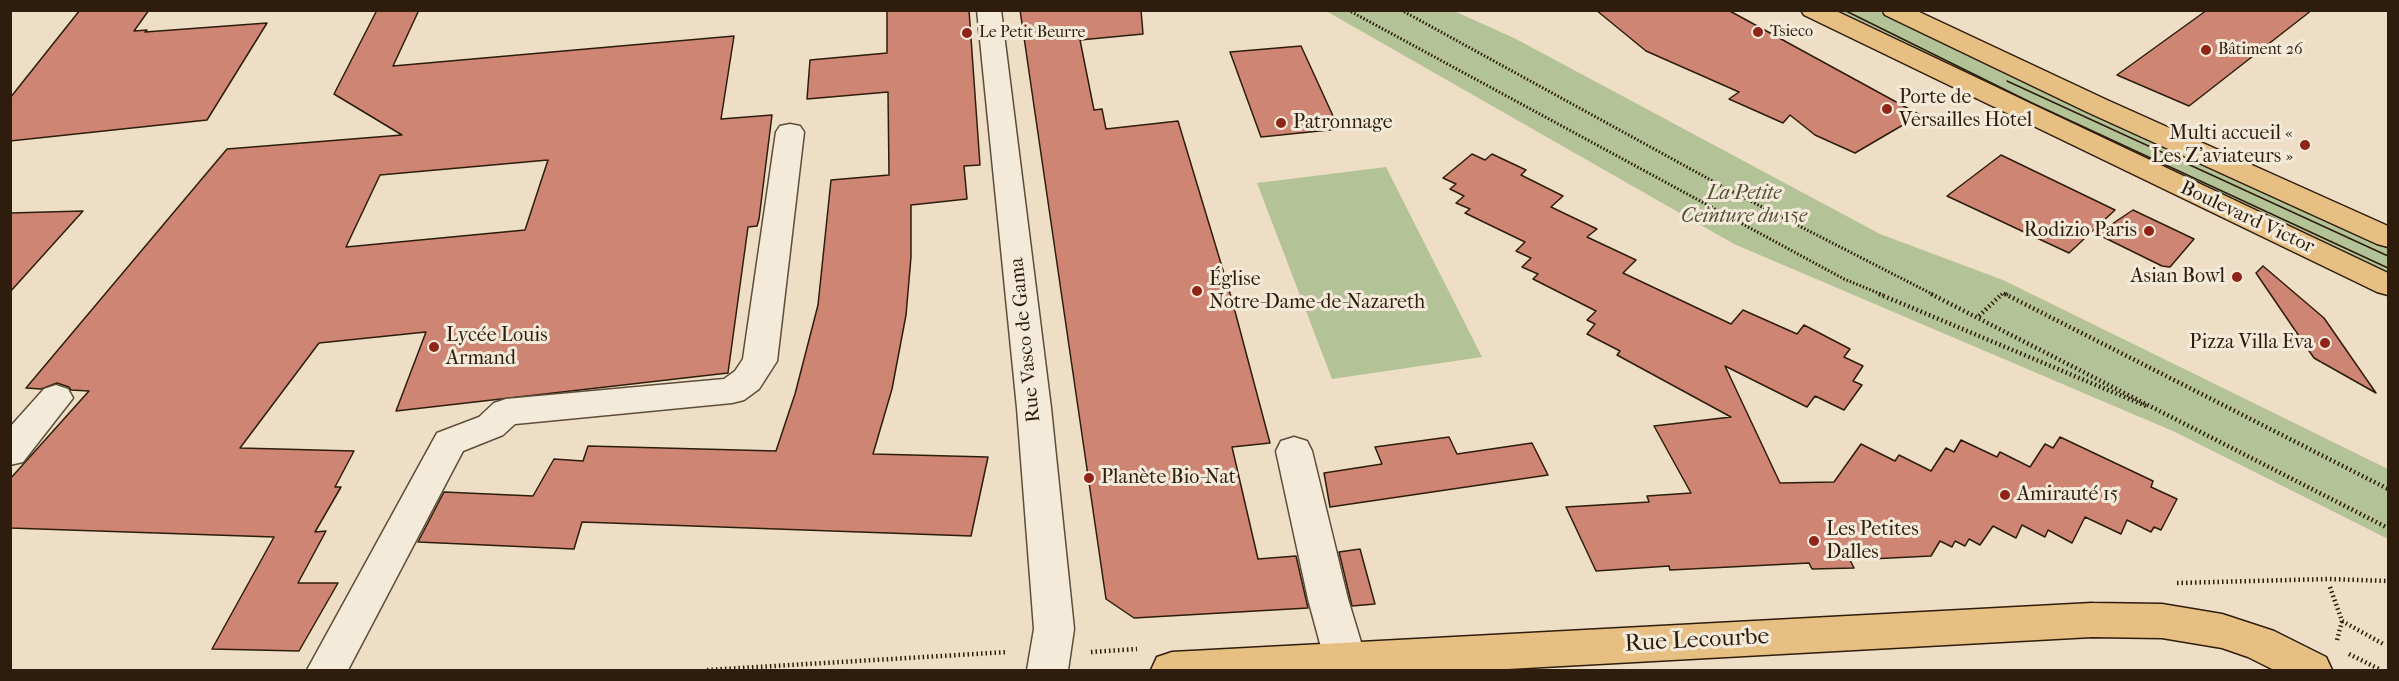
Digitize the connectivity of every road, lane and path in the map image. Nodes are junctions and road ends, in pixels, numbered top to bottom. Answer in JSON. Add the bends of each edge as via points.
{"nodes":[{"id":1,"x":989,"y":10,"type":"edge"},
{"id":2,"x":1348,"y":10,"type":"edge"},
{"id":3,"x":1401,"y":10,"type":"edge"},
{"id":4,"x":1813,"y":10,"type":"edge"},
{"id":5,"x":1894,"y":10,"type":"edge"},
{"id":6,"x":790,"y":132,"type":"dead end"},
{"id":7,"x":2388,"y":237,"type":"edge"},
{"id":8,"x":2388,"y":285,"type":"edge"},
{"id":9,"x":1978,"y":316,"type":"junction"},
{"id":10,"x":56,"y":398,"type":"dead end"},
{"id":11,"x":2172,"y":417,"type":"junction"},
{"id":12,"x":1294,"y":451,"type":"dead end"},
{"id":13,"x":10,"y":452,"type":"edge"},
{"id":14,"x":2388,"y":489,"type":"edge"},
{"id":15,"x":2388,"y":528,"type":"edge"},
{"id":16,"x":2330,"y":587,"type":"dead end"},
{"id":17,"x":2342,"y":621,"type":"junction"},
{"id":18,"x":2385,"y":645,"type":"dead end"},
{"id":19,"x":1012,"y":652,"type":"dead end"},
{"id":20,"x":2324,"y":656,"type":"edge"},
{"id":21,"x":1583,"y":659,"type":"edge"},
{"id":22,"x":1321,"y":665,"type":"edge"},
{"id":23,"x":2372,"y":666,"type":"dead end"},
{"id":24,"x":327,"y":670,"type":"edge"},
{"id":25,"x":707,"y":670,"type":"edge"},
{"id":26,"x":1048,"y":670,"type":"edge"},
{"id":27,"x":1172,"y":670,"type":"edge"},
{"id":28,"x":2381,"y":670,"type":"edge"}],
"edges":[{"from":1,"to":26,"type":"street","name":"Rue Vasco de Gama","via":[[1034,408],[1054,629]]},
{"from":2,"to":11,"type":"path","via":[[1844,279]]},
{"from":3,"to":9,"type":"path","via":[[1727,189]]},
{"from":4,"to":8,"type":"main road","name":"Boulevard Victor"},
{"from":5,"to":7,"type":"main road","name":"Boulevard Victor"},
{"from":6,"to":24,"type":"street","via":[[760,361],[747,380],[732,391],[506,412],[490,426],[450,442]]},
{"from":9,"to":11,"type":"path"},
{"from":9,"to":14,"type":"path","via":[[2003,293]]},
{"from":10,"to":13,"type":"street"},
{"from":11,"to":15,"type":"path"},
{"from":12,"to":22,"type":"street","via":[[1328,599]]},
{"from":16,"to":17,"type":"path"},
{"from":17,"to":18,"type":"path"},
{"from":17,"to":20,"type":"path"},
{"from":19,"to":25,"type":"path"},
{"from":20,"to":21,"type":"main road","name":"Rue Lecourbe","via":[[2260,643],[2222,630],[2162,621],[2091,620]]},
{"from":21,"to":22,"type":"main road","name":"Rue Lecourbe"},
{"from":22,"to":27,"type":"main road","name":"Rue Lecourbe"},
{"from":23,"to":28,"type":"path"}]}
